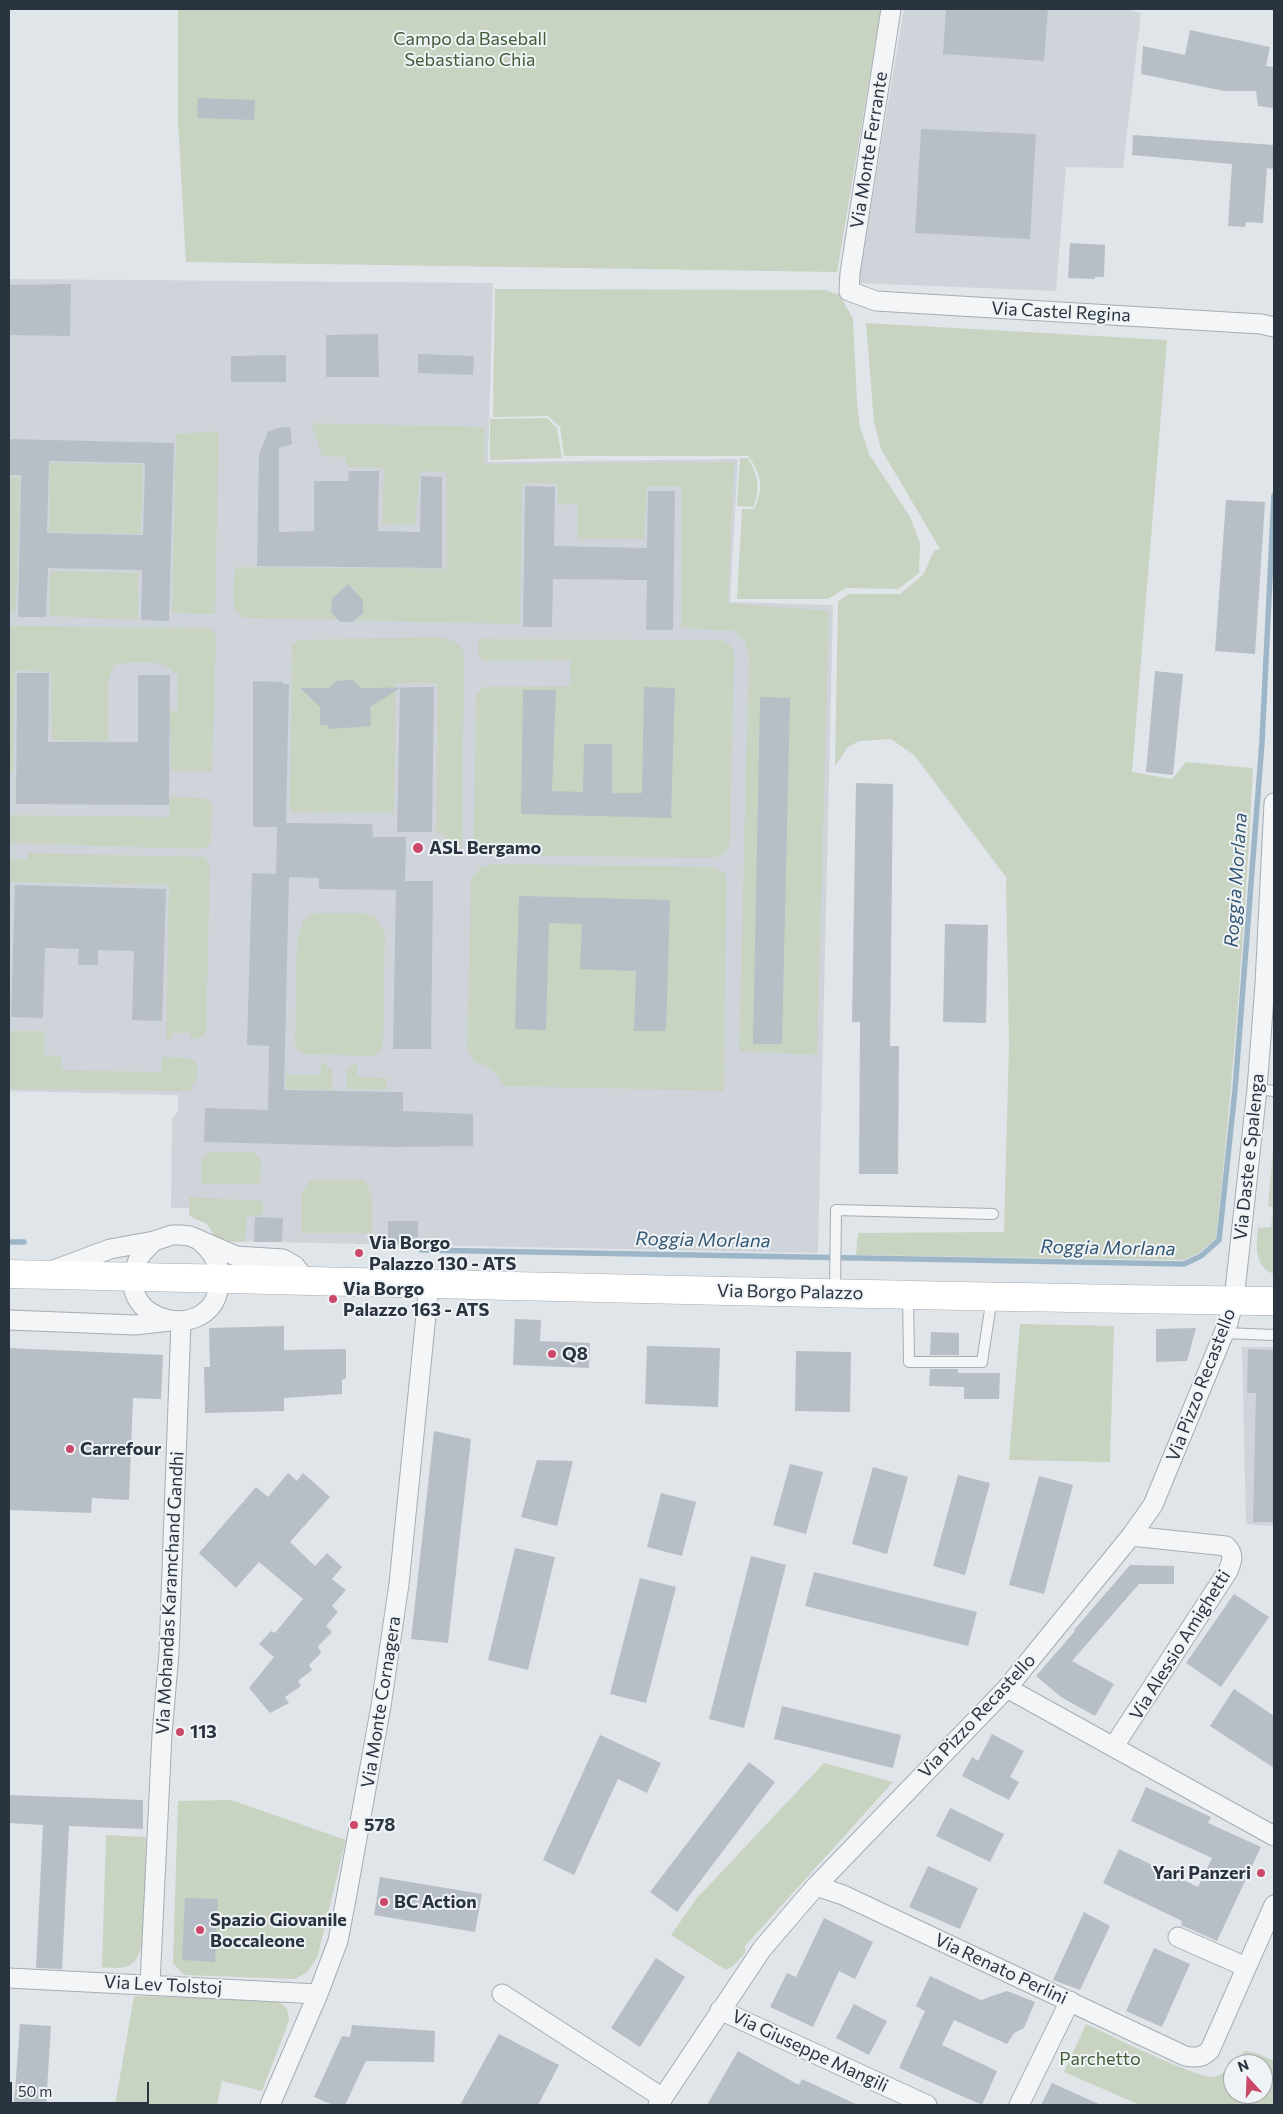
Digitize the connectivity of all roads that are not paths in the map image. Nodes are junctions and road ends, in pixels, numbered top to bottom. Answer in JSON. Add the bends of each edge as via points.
{"nodes":[{"id":1,"x":890,"y":9,"type":"edge"},
{"id":2,"x":849,"y":292,"type":"joint"},
{"id":3,"x":1274,"y":327,"type":"edge"},
{"id":4,"x":1274,"y":803,"type":"edge"},
{"id":5,"x":1266,"y":1090,"type":"edge"},
{"id":6,"x":993,"y":1214,"type":"dead end"},
{"id":7,"x":198,"y":1240,"type":"junction"},
{"id":8,"x":154,"y":1241,"type":"junction"},
{"id":9,"x":9,"y":1274,"type":"edge"},
{"id":10,"x":40,"y":1275,"type":"junction"},
{"id":11,"x":133,"y":1276,"type":"junction"},
{"id":12,"x":220,"y":1278,"type":"junction"},
{"id":13,"x":306,"y":1280,"type":"junction"},
{"id":14,"x":428,"y":1285,"type":"junction"},
{"id":15,"x":835,"y":1286,"type":"junction"},
{"id":16,"x":908,"y":1294,"type":"junction"},
{"id":17,"x":992,"y":1296,"type":"junction"},
{"id":18,"x":1234,"y":1300,"type":"junction"},
{"id":19,"x":1274,"y":1300,"type":"edge"},
{"id":20,"x":9,"y":1320,"type":"edge"},
{"id":21,"x":176,"y":1321,"type":"junction"},
{"id":22,"x":1224,"y":1333,"type":"junction"},
{"id":23,"x":1274,"y":1334,"type":"edge"},
{"id":24,"x":1131,"y":1536,"type":"junction"},
{"id":25,"x":1007,"y":1688,"type":"junction"},
{"id":26,"x":1114,"y":1746,"type":"junction"},
{"id":27,"x":1274,"y":1836,"type":"edge"},
{"id":28,"x":816,"y":1886,"type":"junction"},
{"id":29,"x":1274,"y":1905,"type":"edge"},
{"id":30,"x":1178,"y":1936,"type":"dead end"},
{"id":31,"x":1246,"y":1967,"type":"junction"},
{"id":32,"x":9,"y":1978,"type":"edge"},
{"id":33,"x":150,"y":1984,"type":"junction"},
{"id":34,"x":318,"y":1994,"type":"junction"},
{"id":35,"x":502,"y":1994,"type":"dead end"},
{"id":36,"x":1070,"y":2001,"type":"junction"},
{"id":37,"x":720,"y":2010,"type":"junction"},
{"id":38,"x":661,"y":2102,"type":"edge"},
{"id":39,"x":270,"y":2105,"type":"edge"},
{"id":40,"x":927,"y":2105,"type":"edge"},
{"id":41,"x":1019,"y":2105,"type":"edge"}],
"edges":[{"from":1,"to":2,"type":"street","name":"Via Monte Ferrante"},
{"from":2,"to":3,"type":"street","name":"Via Castel Regina","via":[[876,301]]},
{"from":4,"to":5,"type":"street","name":"Via Daste e Spalenga","via":[[1265,984]]},
{"from":5,"to":18,"type":"street","name":"Via Daste e Spalenga"},
{"from":6,"to":15,"type":"lane","via":[[836,1210]]},
{"from":7,"to":8,"type":"street","name":"Via Borgo Palazzo","via":[[172,1235]]},
{"from":7,"to":12,"type":"street","via":[[218,1263]]},
{"from":7,"to":13,"type":"street","name":"Via Borgo Palazzo","via":[[236,1256],[283,1259],[295,1266]]},
{"from":8,"to":10,"type":"street","name":"Via Borgo Palazzo","via":[[110,1249]]},
{"from":8,"to":11,"type":"street","via":[[139,1256]]},
{"from":9,"to":10,"type":"main road","name":"Via Borgo Palazzo"},
{"from":10,"to":11,"type":"main road","name":"Via Borgo Palazzo"},
{"from":11,"to":12,"type":"main road","name":"Via Borgo Palazzo"},
{"from":11,"to":21,"type":"street","via":[[137,1298],[146,1309],[157,1317]]},
{"from":12,"to":13,"type":"main road","name":"Via Borgo Palazzo"},
{"from":12,"to":21,"type":"street","via":[[219,1289],[209,1308],[191,1319]]},
{"from":13,"to":14,"type":"main road","name":"Via Borgo Palazzo"},
{"from":14,"to":15,"type":"main road","name":"Via Borgo Palazzo"},
{"from":14,"to":34,"type":"street","name":"Via Monte Cornagera","via":[[399,1584],[383,1696],[338,1941]]},
{"from":15,"to":16,"type":"main road","name":"Via Borgo Palazzo"},
{"from":16,"to":17,"type":"main road","name":"Via Borgo Palazzo"},
{"from":16,"to":17,"type":"lane","via":[[909,1362],[982,1362]]},
{"from":17,"to":18,"type":"main road","name":"Via Borgo Palazzo"},
{"from":18,"to":19,"type":"main road","name":"Via Borgo Palazzo"},
{"from":18,"to":22,"type":"street","name":"Via Pizzo Recastello"},
{"from":20,"to":21,"type":"street","via":[[136,1325]]},
{"from":21,"to":33,"type":"street","name":"Via Mohandas Karamchand Gandhi","via":[[170,1653],[162,1734]]},
{"from":22,"to":23,"type":"lane"},
{"from":22,"to":24,"type":"street","name":"Via Pizzo Recastello","via":[[1153,1506]]},
{"from":24,"to":25,"type":"street","name":"Via Pizzo Recastello"},
{"from":24,"to":26,"type":"street","name":"Via Alessio Amighetti","via":[[1226,1546],[1233,1559]]},
{"from":25,"to":26,"type":"street"},
{"from":25,"to":28,"type":"street","name":"Via Pizzo Recastello"},
{"from":26,"to":27,"type":"street"},
{"from":28,"to":36,"type":"street","name":"Via Renato Perlini","via":[[842,1895]]},
{"from":28,"to":37,"type":"street","name":"Via Pizzo Recastello","via":[[762,1949]]},
{"from":29,"to":31,"type":"street"},
{"from":30,"to":31,"type":"street"},
{"from":31,"to":36,"type":"street","name":"Via Renato Perlini","via":[[1210,2050],[1195,2058]]},
{"from":32,"to":33,"type":"street","name":"Via Lev Tolstoj"},
{"from":33,"to":34,"type":"street","name":"Via Lev Tolstoj"},
{"from":34,"to":39,"type":"street","name":"Via Monte Cornagera"},
{"from":35,"to":38,"type":"street","name":"Via Pizzo Recastello"},
{"from":36,"to":41,"type":"street"},
{"from":37,"to":38,"type":"street","name":"Via Pizzo Recastello"},
{"from":37,"to":40,"type":"street","name":"Via Giuseppe Mangili"}]}
